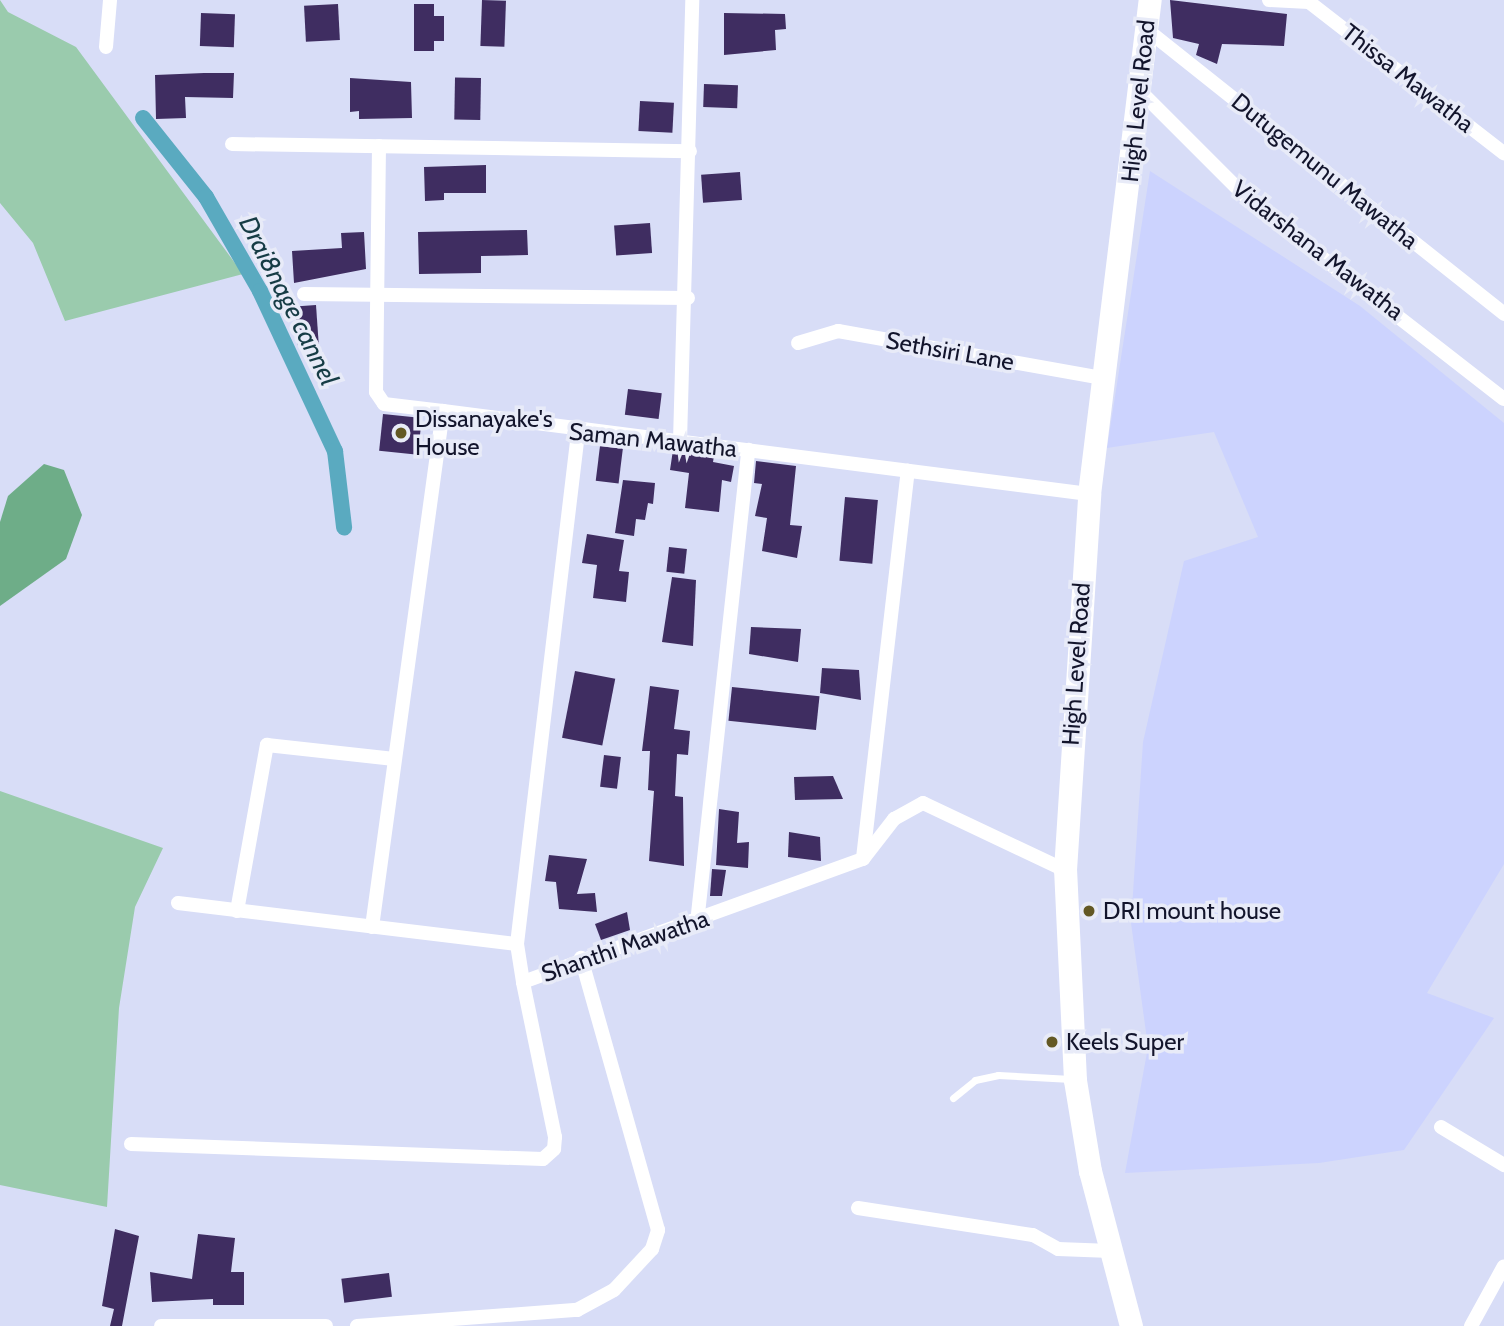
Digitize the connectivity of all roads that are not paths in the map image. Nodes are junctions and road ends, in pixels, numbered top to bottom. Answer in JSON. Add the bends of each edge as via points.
{"nodes":[{"id":1,"x":110,"y":0,"type":"edge"},
{"id":2,"x":692,"y":0,"type":"edge"},
{"id":3,"x":1143,"y":0,"type":"edge"},
{"id":4,"x":1149,"y":0,"type":"edge"},
{"id":5,"x":1269,"y":0,"type":"edge"},
{"id":6,"x":1310,"y":1,"type":"edge"},
{"id":7,"x":1146,"y":29,"type":"junction"},
{"id":8,"x":106,"y":47,"type":"dead end"},
{"id":9,"x":1141,"y":92,"type":"junction"},
{"id":10,"x":232,"y":144,"type":"dead end"},
{"id":11,"x":379,"y":146,"type":"junction"},
{"id":12,"x":690,"y":151,"type":"junction"},
{"id":13,"x":1504,"y":153,"type":"edge"},
{"id":14,"x":304,"y":294,"type":"dead end"},
{"id":15,"x":377,"y":295,"type":"junction"},
{"id":16,"x":688,"y":298,"type":"junction"},
{"id":17,"x":1504,"y":314,"type":"edge"},
{"id":18,"x":798,"y":344,"type":"dead end"},
{"id":19,"x":1103,"y":378,"type":"junction"},
{"id":20,"x":1504,"y":399,"type":"edge"},
{"id":21,"x":443,"y":411,"type":"junction"},
{"id":22,"x":578,"y":433,"type":"junction"},
{"id":23,"x":680,"y":441,"type":"junction"},
{"id":24,"x":748,"y":450,"type":"junction"},
{"id":25,"x":908,"y":471,"type":"junction"},
{"id":26,"x":1089,"y":494,"type":"junction"},
{"id":27,"x":394,"y":759,"type":"junction"},
{"id":28,"x":863,"y":859,"type":"junction"},
{"id":29,"x":1065,"y":870,"type":"junction"},
{"id":30,"x":178,"y":903,"type":"dead end"},
{"id":31,"x":237,"y":911,"type":"junction"},
{"id":32,"x":697,"y":923,"type":"junction"},
{"id":33,"x":372,"y":927,"type":"junction"},
{"id":34,"x":517,"y":944,"type":"junction"},
{"id":35,"x":581,"y":958,"type":"junction"},
{"id":36,"x":523,"y":982,"type":"junction"},
{"id":37,"x":1075,"y":1080,"type":"junction"},
{"id":38,"x":953,"y":1098,"type":"dead end"},
{"id":39,"x":1441,"y":1127,"type":"dead end"},
{"id":40,"x":131,"y":1144,"type":"dead end"},
{"id":41,"x":1504,"y":1165,"type":"edge"},
{"id":42,"x":858,"y":1208,"type":"dead end"},
{"id":43,"x":1111,"y":1251,"type":"junction"},
{"id":44,"x":1504,"y":1266,"type":"edge"},
{"id":45,"x":162,"y":1326,"type":"edge"},
{"id":46,"x":326,"y":1326,"type":"edge"},
{"id":47,"x":357,"y":1326,"type":"edge"},
{"id":48,"x":1131,"y":1326,"type":"edge"},
{"id":49,"x":1471,"y":1326,"type":"edge"}],
"edges":[{"from":1,"to":8,"type":"street"},
{"from":2,"to":12,"type":"street"},
{"from":3,"to":4,"type":"street"},
{"from":4,"to":7,"type":"highway","name":"High Level Road"},
{"from":5,"to":6,"type":"street","name":"Thissa Mawatha"},
{"from":6,"to":13,"type":"street","name":"Thissa Mawatha"},
{"from":7,"to":9,"type":"highway","name":"High Level Road"},
{"from":7,"to":17,"type":"street","name":"Dutugemunu Mawatha"},
{"from":9,"to":19,"type":"highway","name":"High Level Road"},
{"from":9,"to":20,"type":"street","name":"Vidarshana Mawatha","via":[[1252,203]]},
{"from":10,"to":11,"type":"street"},
{"from":11,"to":12,"type":"street"},
{"from":11,"to":15,"type":"street","name":"Saman Mawatha"},
{"from":12,"to":16,"type":"street"},
{"from":14,"to":15,"type":"street"},
{"from":15,"to":16,"type":"street"},
{"from":15,"to":21,"type":"street","name":"Saman Mawatha","via":[[376,392],[384,404]]},
{"from":16,"to":23,"type":"street"},
{"from":18,"to":19,"type":"street","name":"Sethsiri Lane","via":[[838,331]]},
{"from":19,"to":26,"type":"highway","name":"High Level Road"},
{"from":21,"to":22,"type":"street","name":"Saman Mawatha"},
{"from":21,"to":27,"type":"street"},
{"from":22,"to":23,"type":"street","name":"Saman Mawatha"},
{"from":22,"to":34,"type":"street"},
{"from":23,"to":24,"type":"street","name":"Saman Mawatha"},
{"from":24,"to":25,"type":"street","name":"Saman Mawatha"},
{"from":24,"to":32,"type":"street"},
{"from":25,"to":26,"type":"street","name":"Saman Mawatha"},
{"from":25,"to":28,"type":"street"},
{"from":26,"to":29,"type":"highway","name":"High Level Road","via":[[1074,656]]},
{"from":27,"to":31,"type":"street","via":[[267,745]]},
{"from":27,"to":33,"type":"street"},
{"from":28,"to":29,"type":"street","via":[[894,819],[923,803]]},
{"from":28,"to":32,"type":"street","name":"Shanthi Mawatha"},
{"from":29,"to":37,"type":"highway","name":"High Level Road"},
{"from":30,"to":31,"type":"street"},
{"from":31,"to":33,"type":"street"},
{"from":32,"to":35,"type":"street","name":"Shanthi Mawatha"},
{"from":33,"to":34,"type":"street"},
{"from":34,"to":36,"type":"street"},
{"from":35,"to":36,"type":"street","name":"Shanthi Mawatha"},
{"from":35,"to":47,"type":"street","via":[[658,1230],[652,1249],[614,1290],[577,1310]]},
{"from":36,"to":40,"type":"street","name":"Shanthi Mawatha","via":[[555,1137],[554,1149],[542,1159]]},
{"from":37,"to":38,"type":"lane","via":[[998,1075],[975,1080]]},
{"from":37,"to":43,"type":"highway","name":"High Level Road"},
{"from":39,"to":41,"type":"street"},
{"from":42,"to":43,"type":"street","via":[[1033,1235],[1058,1249]]},
{"from":43,"to":48,"type":"highway","name":"High Level Road"},
{"from":44,"to":49,"type":"street"},
{"from":45,"to":46,"type":"street"}]}
